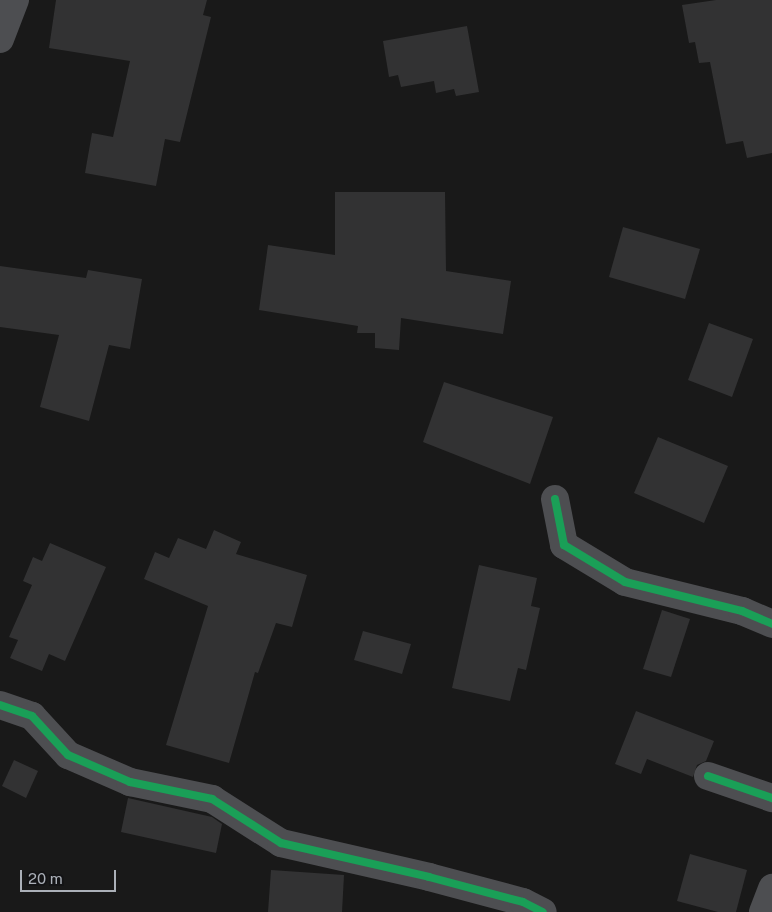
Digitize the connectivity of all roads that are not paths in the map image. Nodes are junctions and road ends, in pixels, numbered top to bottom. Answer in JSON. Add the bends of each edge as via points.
{"nodes":[{"id":1,"x":14,"y":0,"type":"edge"},
{"id":2,"x":0,"y":39,"type":"edge"},
{"id":3,"x":554,"y":499,"type":"dead end"},
{"id":4,"x":772,"y":624,"type":"edge"},
{"id":5,"x":0,"y":705,"type":"edge"},
{"id":6,"x":708,"y":776,"type":"dead end"},
{"id":7,"x":772,"y":798,"type":"edge"},
{"id":8,"x":772,"y":888,"type":"edge"},
{"id":9,"x":543,"y":912,"type":"edge"},
{"id":10,"x":763,"y":912,"type":"edge"}],
"edges":[{"from":1,"to":2,"type":"street"},
{"from":3,"to":4,"type":"street","via":[[564,545],[625,582],[742,611]]},
{"from":5,"to":9,"type":"street","via":[[32,716],[68,755],[130,782],[212,799],[281,843],[429,877],[523,902]]},
{"from":6,"to":7,"type":"street"},
{"from":8,"to":10,"type":"street"}]}
